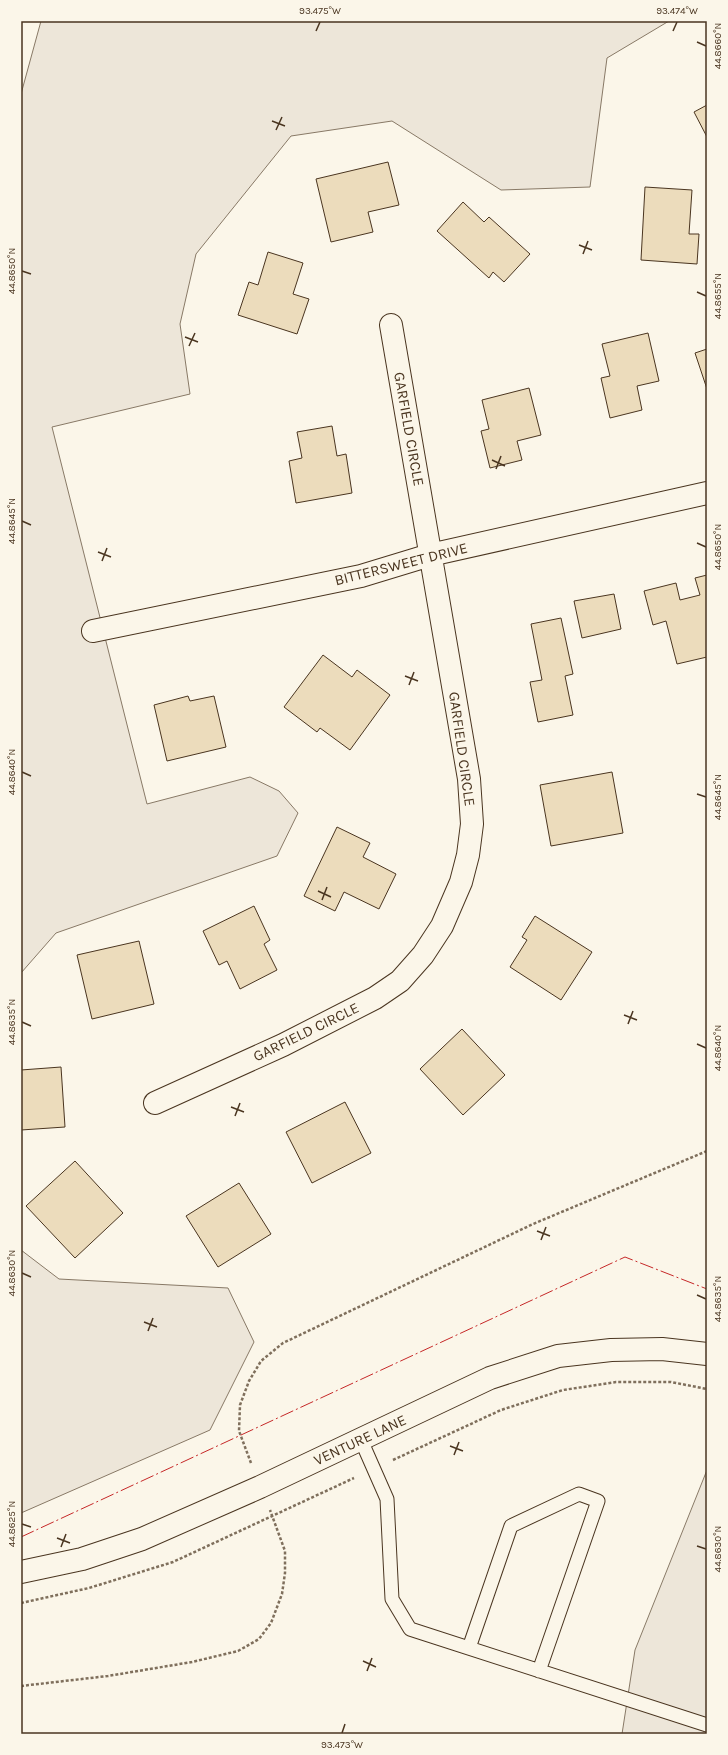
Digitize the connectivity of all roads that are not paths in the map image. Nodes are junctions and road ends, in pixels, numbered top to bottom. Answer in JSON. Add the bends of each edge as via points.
{"nodes":[{"id":1,"x":391,"y":325,"type":"dead end"},
{"id":2,"x":707,"y":493,"type":"edge"},
{"id":3,"x":430,"y":555,"type":"junction"},
{"id":4,"x":93,"y":631,"type":"dead end"},
{"id":5,"x":155,"y":1103,"type":"dead end"},
{"id":6,"x":707,"y":1354,"type":"edge"},
{"id":7,"x":361,"y":1440,"type":"junction"},
{"id":8,"x":21,"y":1572,"type":"edge"},
{"id":9,"x":469,"y":1648,"type":"junction"},
{"id":10,"x":540,"y":1671,"type":"junction"},
{"id":11,"x":707,"y":1725,"type":"edge"}],
"edges":[{"from":1,"to":3,"type":"street","name":"GARFIELD CIRCLE"},
{"from":2,"to":3,"type":"street","name":"BITTERSWEET DRIVE"},
{"from":3,"to":4,"type":"street","name":"BITTERSWEET DRIVE","via":[[361,576]]},
{"from":3,"to":5,"type":"street","name":"GARFIELD CIRCLE","via":[[469,779],[472,824],[462,882],[442,926],[424,954],[400,980],[375,998],[283,1045]]},
{"from":6,"to":7,"type":"street","name":"VENTURE LANE","via":[[662,1349],[611,1350],[558,1356],[490,1378]]},
{"from":7,"to":8,"type":"street","name":"VENTURE LANE","via":[[142,1539],[82,1559]]},
{"from":7,"to":9,"type":"lane","via":[[386,1500],[392,1600],[410,1629]]},
{"from":9,"to":10,"type":"lane"},
{"from":9,"to":10,"type":"lane","via":[[511,1526],[579,1494],[598,1501]]},
{"from":10,"to":11,"type":"lane"}]}
